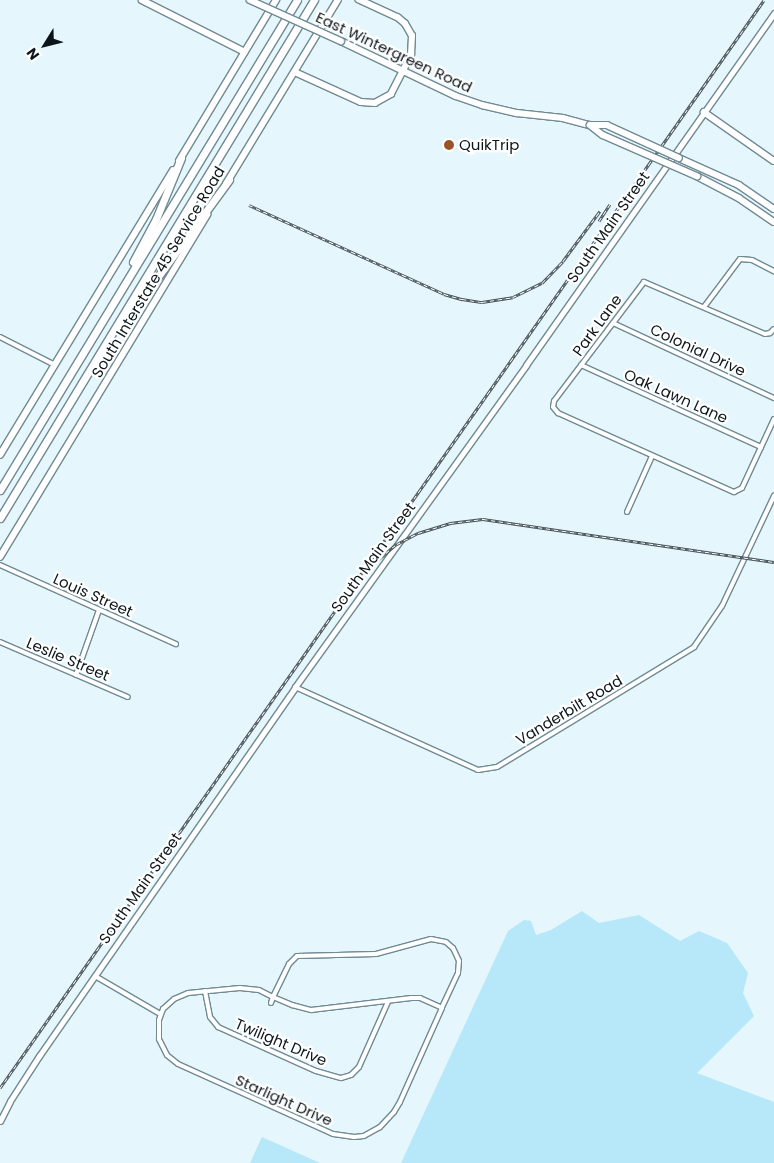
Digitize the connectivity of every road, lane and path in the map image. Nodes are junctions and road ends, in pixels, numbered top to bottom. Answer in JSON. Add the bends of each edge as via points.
{"nodes":[{"id":1,"x":142,"y":0,"type":"edge"},
{"id":2,"x":250,"y":0,"type":"edge"},
{"id":3,"x":276,"y":0,"type":"edge"},
{"id":4,"x":297,"y":0,"type":"edge"},
{"id":5,"x":314,"y":0,"type":"edge"},
{"id":6,"x":338,"y":0,"type":"edge"},
{"id":7,"x":359,"y":0,"type":"edge"},
{"id":8,"x":774,"y":13,"type":"edge"},
{"id":9,"x":245,"y":52,"type":"junction"},
{"id":10,"x":295,"y":72,"type":"junction"},
{"id":11,"x":404,"y":72,"type":"junction"},
{"id":12,"x":704,"y":112,"type":"junction"},
{"id":13,"x":590,"y":125,"type":"junction"},
{"id":14,"x":181,"y":158,"type":"junction"},
{"id":15,"x":774,"y":160,"type":"edge"},
{"id":16,"x":229,"y":180,"type":"junction"},
{"id":17,"x":774,"y":209,"type":"edge"},
{"id":18,"x":774,"y":222,"type":"edge"},
{"id":19,"x":774,"y":271,"type":"edge"},
{"id":20,"x":124,"y":286,"type":"junction"},
{"id":21,"x":704,"y":307,"type":"junction"},
{"id":22,"x":119,"y":322,"type":"junction"},
{"id":23,"x":613,"y":323,"type":"junction"},
{"id":24,"x":774,"y":329,"type":"edge"},
{"id":25,"x":0,"y":337,"type":"edge"},
{"id":26,"x":581,"y":365,"type":"junction"},
{"id":27,"x":55,"y":366,"type":"junction"},
{"id":28,"x":774,"y":398,"type":"edge"},
{"id":29,"x":774,"y":419,"type":"edge"},
{"id":30,"x":761,"y":447,"type":"junction"},
{"id":31,"x":0,"y":456,"type":"edge"},
{"id":32,"x":652,"y":456,"type":"junction"},
{"id":33,"x":0,"y":490,"type":"edge"},
{"id":34,"x":774,"y":496,"type":"edge"},
{"id":35,"x":627,"y":512,"type":"dead end"},
{"id":36,"x":0,"y":518,"type":"edge"},
{"id":37,"x":0,"y":558,"type":"edge"},
{"id":38,"x":0,"y":565,"type":"edge"},
{"id":39,"x":99,"y":610,"type":"junction"},
{"id":40,"x":0,"y":642,"type":"edge"},
{"id":41,"x":176,"y":644,"type":"dead end"},
{"id":42,"x":76,"y":675,"type":"junction"},
{"id":43,"x":295,"y":687,"type":"junction"},
{"id":44,"x":128,"y":697,"type":"dead end"},
{"id":45,"x":95,"y":976,"type":"junction"},
{"id":46,"x":205,"y":992,"type":"junction"},
{"id":47,"x":273,"y":997,"type":"junction"},
{"id":48,"x":388,"y":1002,"type":"junction"},
{"id":49,"x":271,"y":1003,"type":"dead end"},
{"id":50,"x":442,"y":1008,"type":"junction"},
{"id":51,"x":160,"y":1014,"type":"junction"},
{"id":52,"x":0,"y":1121,"type":"edge"}],
"edges":[{"from":1,"to":9,"type":"main road"},
{"from":2,"to":11,"type":"main road","name":"East Wintergreen Road","bridge":true},
{"from":3,"to":9,"type":"main road"},
{"from":4,"to":20,"type":"highway"},
{"from":5,"to":22,"type":"highway"},
{"from":6,"to":10,"type":"main road","name":"South Interstate 45 Service Road"},
{"from":7,"to":11,"type":"main road","via":[[398,18],[408,28],[413,46]]},
{"from":8,"to":12,"type":"street","name":"South Main Street"},
{"from":9,"to":14,"type":"main road"},
{"from":10,"to":11,"type":"main road","via":[[361,102],[370,103],[391,94]]},
{"from":10,"to":16,"type":"main road","name":"South Interstate 45 Service Road"},
{"from":11,"to":13,"type":"main road","name":"East Wintergreen Road","via":[[482,105]]},
{"from":12,"to":15,"type":"main road"},
{"from":12,"to":43,"type":"street","name":"South Main Street"},
{"from":13,"to":17,"type":"main road","bridge":true,"via":[[607,126],[705,169],[739,185]]},
{"from":13,"to":18,"type":"main road","bridge":true,"via":[[603,136],[697,176],[739,198]]},
{"from":14,"to":20,"type":"highway"},
{"from":14,"to":27,"type":"main road"},
{"from":16,"to":22,"type":"highway","via":[[129,316]]},
{"from":16,"to":37,"type":"main road","name":"South Interstate 45 Service Road"},
{"from":19,"to":21,"type":"street","via":[[752,260],[740,259]]},
{"from":20,"to":33,"type":"highway"},
{"from":21,"to":23,"type":"street","name":"Park Lane","via":[[644,282]]},
{"from":21,"to":24,"type":"street","name":"Park Lane","via":[[765,334]]},
{"from":22,"to":36,"type":"highway"},
{"from":23,"to":26,"type":"street","name":"Park Lane"},
{"from":23,"to":28,"type":"street","name":"Colonial Drive"},
{"from":25,"to":27,"type":"street"},
{"from":26,"to":30,"type":"street","name":"Oak Lawn Lane"},
{"from":26,"to":32,"type":"street","name":"Park Lane","via":[[554,400],[554,410]]},
{"from":27,"to":31,"type":"main road"},
{"from":29,"to":30,"type":"street","name":"Park Lane"},
{"from":30,"to":32,"type":"street","name":"Park Lane","via":[[742,488],[734,492]]},
{"from":32,"to":35,"type":"street"},
{"from":34,"to":43,"type":"street","name":"Vanderbilt Road","via":[[722,606],[694,647],[497,767],[478,770]]},
{"from":38,"to":39,"type":"street","name":"Louis Street"},
{"from":39,"to":41,"type":"street","name":"Louis Street"},
{"from":39,"to":42,"type":"street"},
{"from":40,"to":42,"type":"street","name":"Leslie Street"},
{"from":42,"to":44,"type":"street","name":"Leslie Street"},
{"from":43,"to":45,"type":"street","name":"South Main Street"},
{"from":45,"to":51,"type":"street"},
{"from":45,"to":52,"type":"street","name":"South Main Street","via":[[22,1081]]},
{"from":46,"to":47,"type":"street","via":[[250,989]]},
{"from":46,"to":48,"type":"street","name":"Twilight Drive","via":[[210,1017],[218,1027],[316,1071],[341,1078],[346,1078],[359,1067]]},
{"from":46,"to":51,"type":"street","via":[[181,996]]},
{"from":47,"to":48,"type":"street","via":[[311,1010]]},
{"from":47,"to":49,"type":"street"},
{"from":47,"to":50,"type":"street","name":"Starlight Drive","via":[[289,964],[297,956],[376,954],[439,940],[453,948],[459,967]]},
{"from":48,"to":50,"type":"street","via":[[420,998]]},
{"from":50,"to":51,"type":"street","name":"Starlight Drive","via":[[394,1112],[380,1127],[354,1138],[333,1134],[178,1064],[162,1047],[158,1029]]}]}
